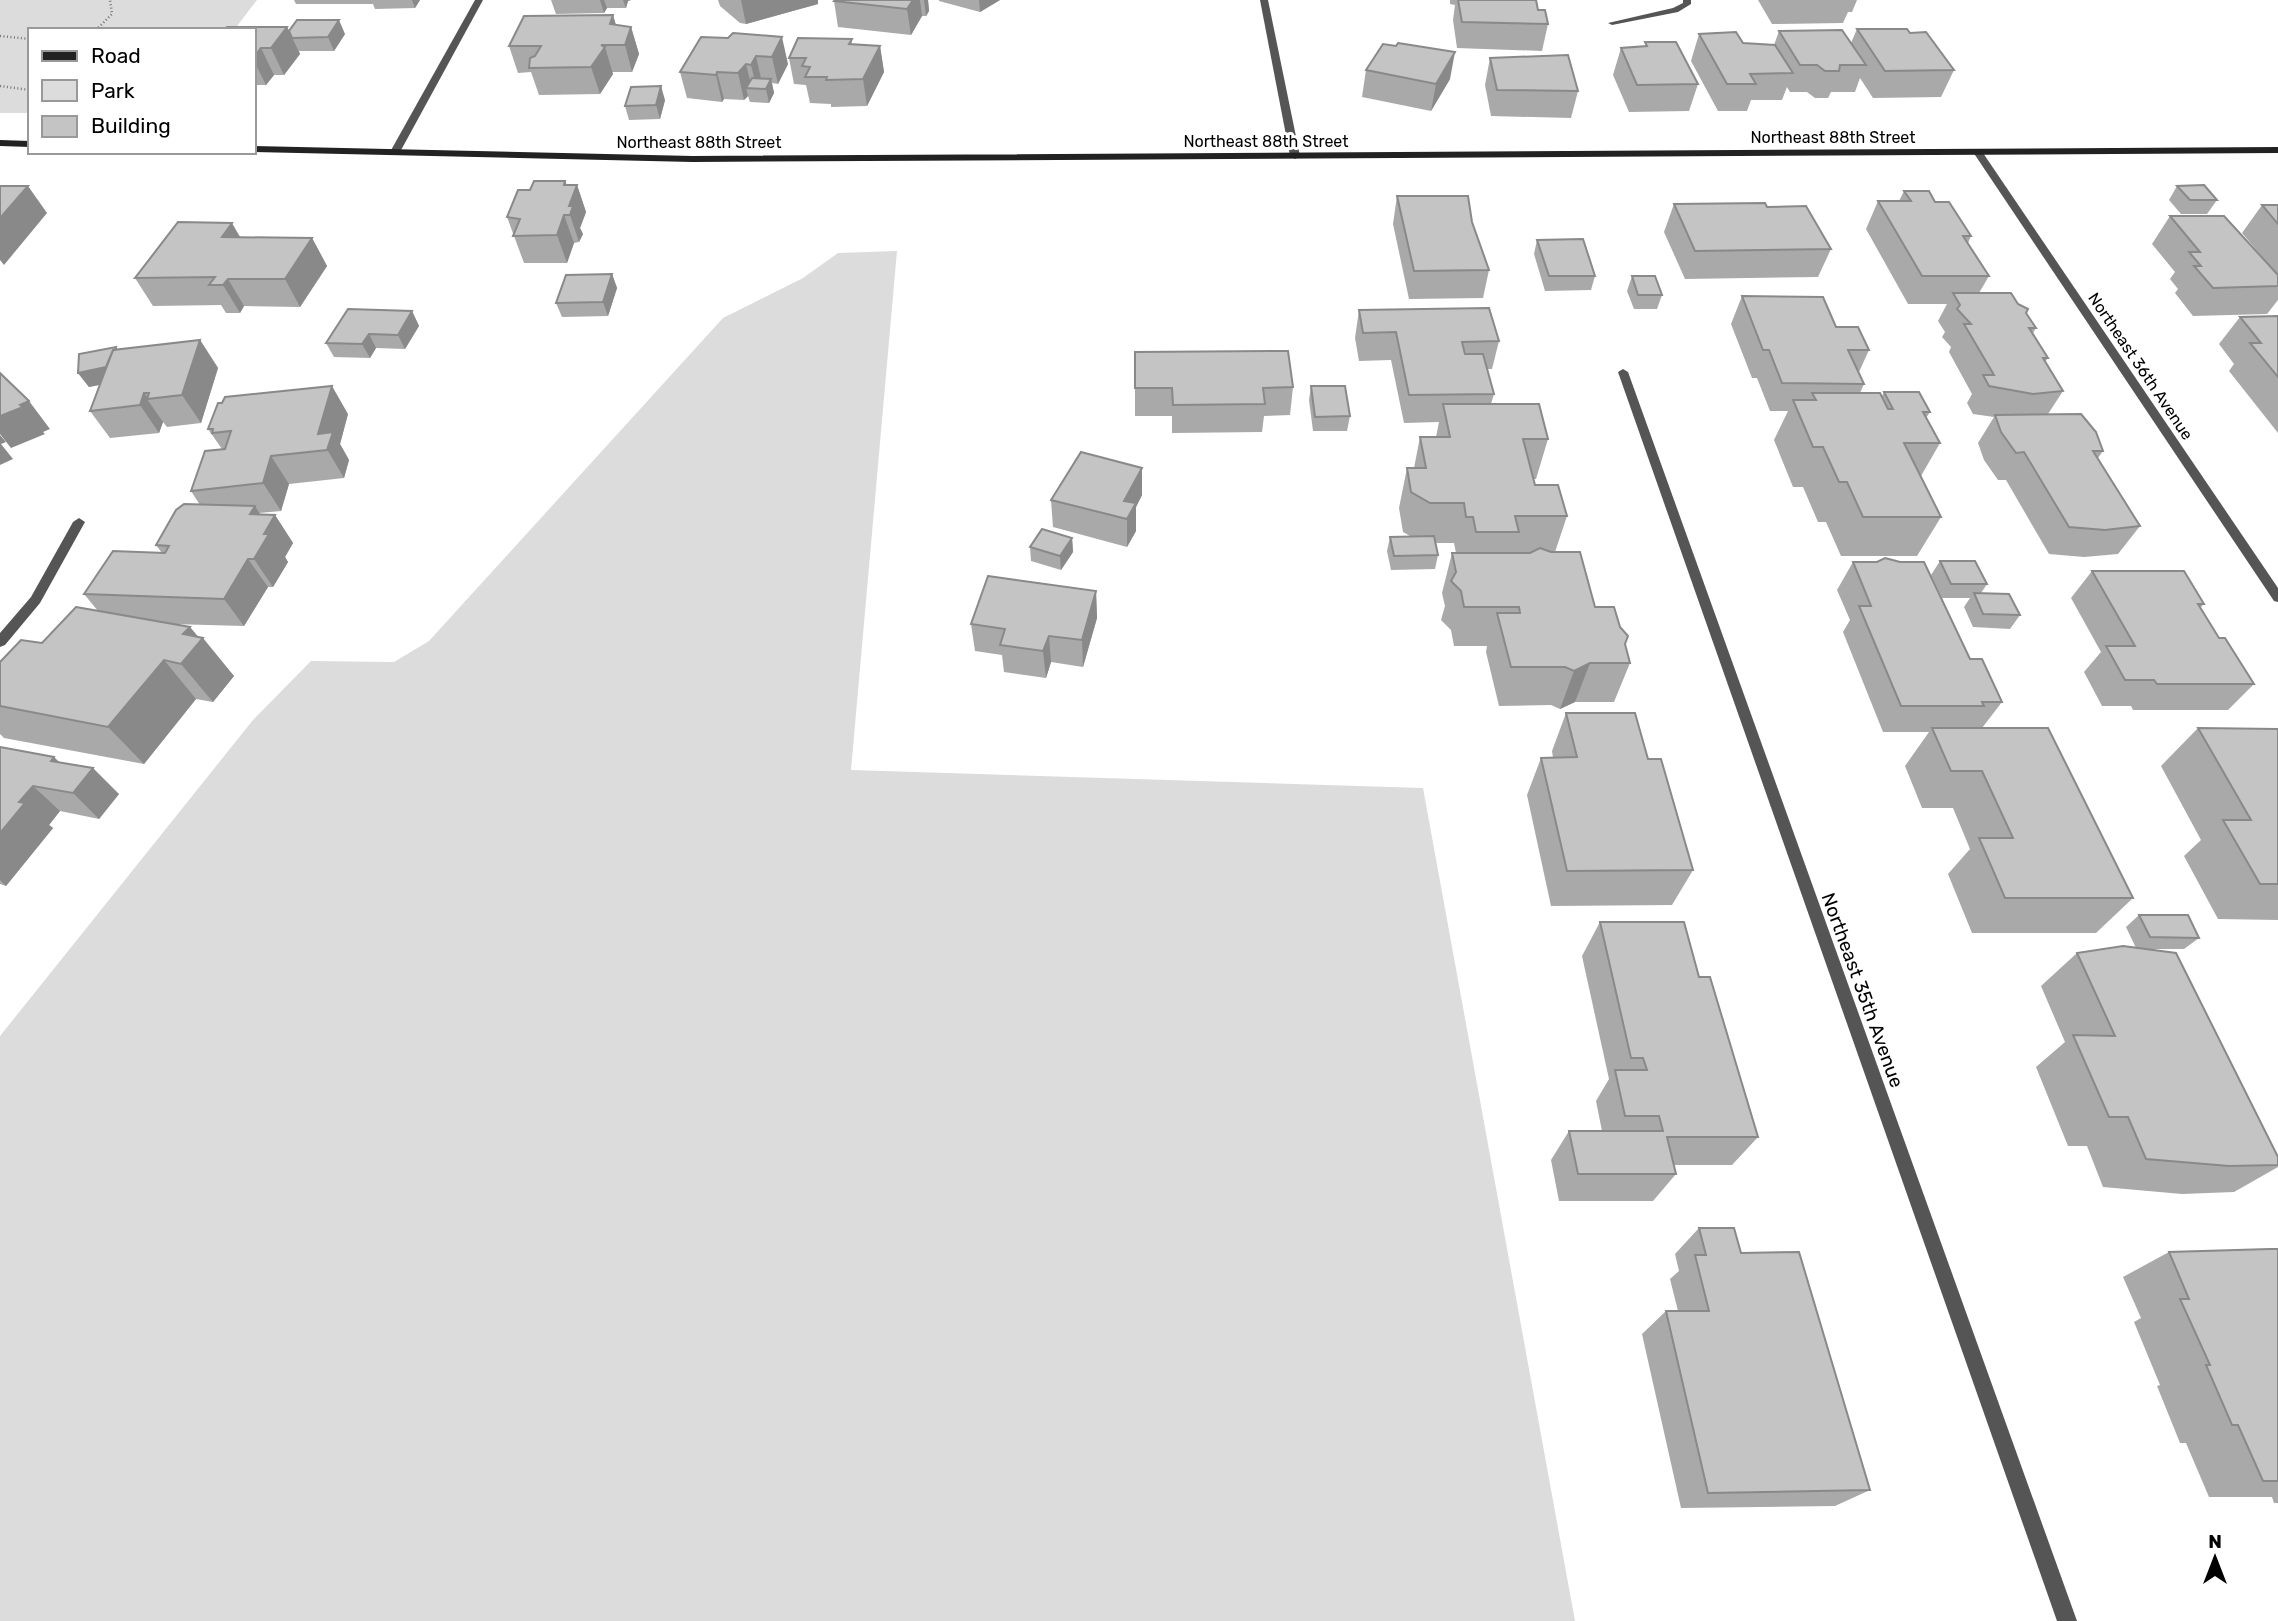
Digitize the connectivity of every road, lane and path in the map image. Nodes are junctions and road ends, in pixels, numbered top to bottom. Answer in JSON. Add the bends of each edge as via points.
{"nodes":[{"id":1,"x":110,"y":0,"type":"edge"},
{"id":2,"x":479,"y":0,"type":"edge"},
{"id":3,"x":1265,"y":0,"type":"edge"},
{"id":4,"x":1687,"y":0,"type":"edge"},
{"id":5,"x":1612,"y":23,"type":"dead end"},
{"id":6,"x":98,"y":28,"type":"edge"},
{"id":7,"x":0,"y":36,"type":"edge"},
{"id":8,"x":28,"y":39,"type":"edge"},
{"id":9,"x":0,"y":86,"type":"edge"},
{"id":10,"x":28,"y":90,"type":"edge"},
{"id":11,"x":0,"y":143,"type":"edge"},
{"id":12,"x":28,"y":144,"type":"edge"},
{"id":13,"x":256,"y":149,"type":"edge"},
{"id":14,"x":2278,"y":150,"type":"edge"},
{"id":15,"x":396,"y":152,"type":"junction"},
{"id":16,"x":1978,"y":152,"type":"junction"},
{"id":17,"x":1295,"y":156,"type":"junction"},
{"id":18,"x":1623,"y":372,"type":"dead end"},
{"id":19,"x":79,"y":522,"type":"dead end"},
{"id":20,"x":2278,"y":598,"type":"edge"},
{"id":21,"x":0,"y":642,"type":"edge"},
{"id":22,"x":2067,"y":1621,"type":"edge"}],
"edges":[{"from":1,"to":6,"type":"path","via":[[111,14]]},
{"from":2,"to":15,"type":"street"},
{"from":3,"to":17,"type":"street"},
{"from":4,"to":5,"type":"street","via":[[1675,10]]},
{"from":7,"to":8,"type":"path"},
{"from":9,"to":10,"type":"path"},
{"from":11,"to":12,"type":"street"},
{"from":13,"to":15,"type":"street","name":"Northeast 88th Street"},
{"from":14,"to":16,"type":"street","name":"Northeast 88th Street"},
{"from":15,"to":17,"type":"street","name":"Northeast 88th Street","via":[[693,159]]},
{"from":16,"to":17,"type":"street","name":"Northeast 88th Street"},
{"from":16,"to":20,"type":"street","name":"Northeast 36th Avenue"},
{"from":18,"to":22,"type":"street","name":"Northeast 35th Avenue"},
{"from":19,"to":21,"type":"street","via":[[36,600]]}]}
